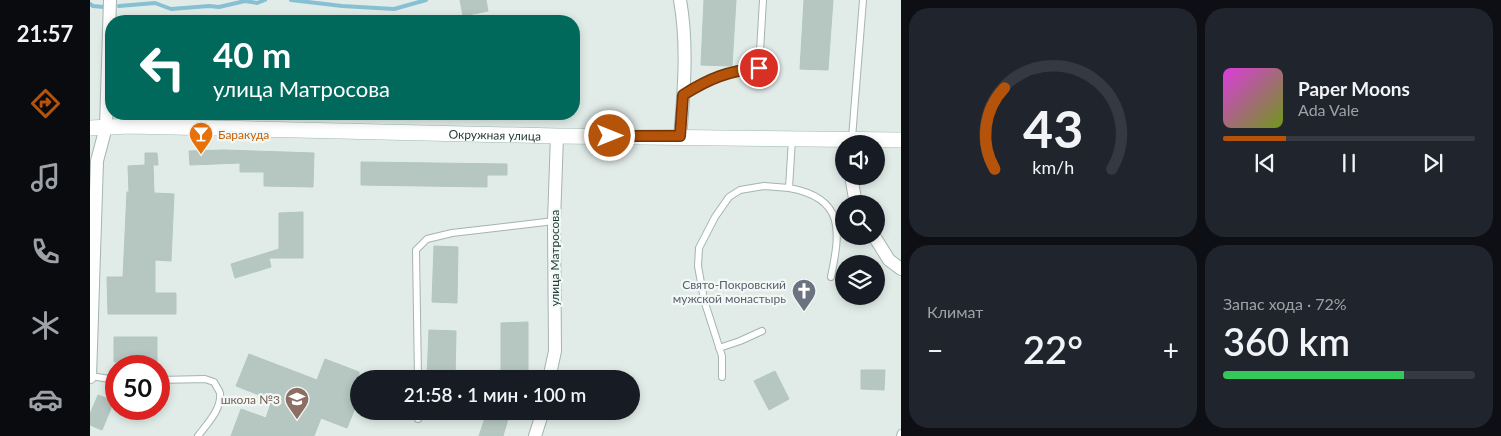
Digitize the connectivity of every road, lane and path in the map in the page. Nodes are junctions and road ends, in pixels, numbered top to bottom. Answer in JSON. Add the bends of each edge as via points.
{"nodes":[{"id":1,"x":110,"y":0,"type":"edge"},
{"id":2,"x":680,"y":0,"type":"edge"},
{"id":3,"x":763,"y":0,"type":"edge"},
{"id":4,"x":863,"y":0,"type":"edge"},
{"id":5,"x":110,"y":15,"type":"edge"},
{"id":6,"x":683,"y":95,"type":"junction"},
{"id":7,"x":106,"y":120,"type":"edge"},
{"id":8,"x":106,"y":126,"type":"junction"},
{"id":9,"x":90,"y":128,"type":"edge"},
{"id":10,"x":853,"y":135,"type":"edge"},
{"id":11,"x":557,"y":136,"type":"junction"},
{"id":12,"x":680,"y":136,"type":"junction"},
{"id":13,"x":792,"y":139,"type":"junction"},
{"id":14,"x":901,"y":140,"type":"edge"},
{"id":15,"x":835,"y":141,"type":"edge"},
{"id":16,"x":885,"y":141,"type":"edge"},
{"id":17,"x":789,"y":188,"type":"junction"},
{"id":18,"x":554,"y":221,"type":"junction"},
{"id":19,"x":880,"y":245,"type":"edge"},
{"id":20,"x":901,"y":269,"type":"edge"},
{"id":21,"x":830,"y":277,"type":"dead end"},
{"id":22,"x":91,"y":316,"type":"edge"},
{"id":23,"x":762,"y":331,"type":"dead end"},
{"id":24,"x":719,"y":348,"type":"junction"},
{"id":25,"x":418,"y":370,"type":"edge"},
{"id":26,"x":551,"y":370,"type":"edge"},
{"id":27,"x":90,"y":376,"type":"edge"},
{"id":28,"x":722,"y":377,"type":"dead end"},
{"id":29,"x":105,"y":378,"type":"edge"},
{"id":30,"x":170,"y":380,"type":"edge"},
{"id":31,"x":540,"y":420,"type":"edge"},
{"id":32,"x":198,"y":436,"type":"edge"},
{"id":33,"x":535,"y":436,"type":"edge"}],
"edges":[{"from":1,"to":5,"type":"street"},
{"from":2,"to":6,"type":"street"},
{"from":3,"to":6,"type":"lane","via":[[759,68],[736,70],[704,82]]},
{"from":4,"to":10,"type":"lane"},
{"from":6,"to":12,"type":"street"},
{"from":7,"to":8,"type":"street"},
{"from":8,"to":9,"type":"main road","name":"Окружная улица"},
{"from":8,"to":11,"type":"main road","name":"Окружная улица"},
{"from":8,"to":22,"type":"street","via":[[97,161]]},
{"from":11,"to":12,"type":"main road","name":"Окружная улица"},
{"from":11,"to":18,"type":"street","name":"улица Матросова"},
{"from":12,"to":13,"type":"main road","name":"Окружная улица"},
{"from":13,"to":15,"type":"main road","name":"Окружная улица"},
{"from":13,"to":17,"type":"lane"},
{"from":14,"to":16,"type":"main road","name":"Окружная улица"},
{"from":17,"to":21,"type":"lane","via":[[814,194],[834,216],[838,244]]},
{"from":17,"to":24,"type":"lane","via":[[764,186],[740,190],[730,197],[715,218],[699,248],[698,266],[704,300]]},
{"from":18,"to":25,"type":"lane","via":[[426,239],[416,250]]},
{"from":18,"to":26,"type":"street","name":"улица Матросова","via":[[554,351]]},
{"from":19,"to":20,"type":"street","via":[[889,260]]},
{"from":22,"to":27,"type":"street"},
{"from":23,"to":24,"type":"lane"},
{"from":24,"to":28,"type":"lane"},
{"from":27,"to":29,"type":"lane"},
{"from":30,"to":32,"type":"lane","via":[[205,379],[214,382],[220,393],[214,416]]},
{"from":31,"to":33,"type":"street"}]}
